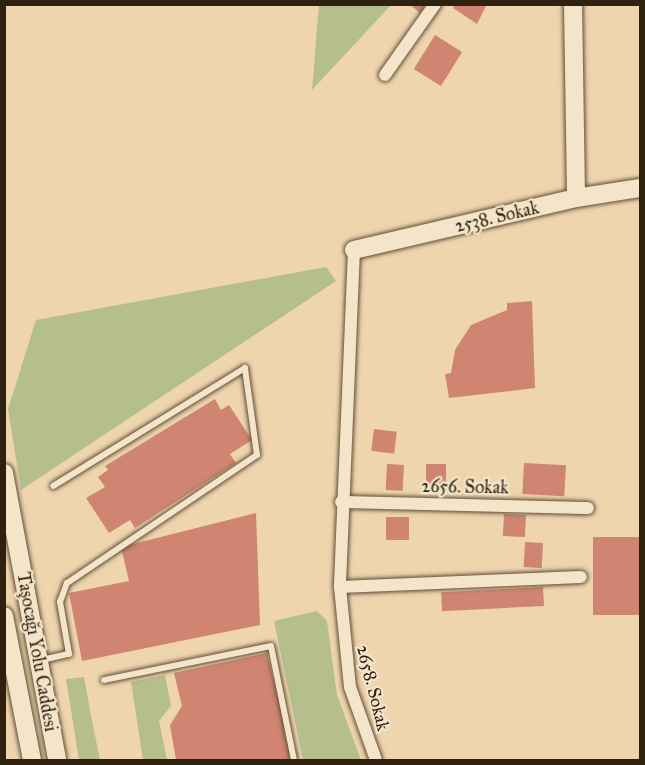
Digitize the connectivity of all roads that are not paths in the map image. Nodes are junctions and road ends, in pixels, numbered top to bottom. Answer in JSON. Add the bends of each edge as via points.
{"nodes":[{"id":1,"x":435,"y":4,"type":"edge"},
{"id":2,"x":573,"y":4,"type":"edge"},
{"id":3,"x":386,"y":75,"type":"dead end"},
{"id":4,"x":640,"y":188,"type":"edge"},
{"id":5,"x":576,"y":198,"type":"junction"},
{"id":6,"x":354,"y":250,"type":"joint"},
{"id":7,"x":4,"y":472,"type":"edge"},
{"id":8,"x":53,"y":486,"type":"dead end"},
{"id":9,"x":341,"y":502,"type":"junction"},
{"id":10,"x":588,"y":508,"type":"dead end"},
{"id":11,"x":580,"y":577,"type":"dead end"},
{"id":12,"x":340,"y":587,"type":"junction"},
{"id":13,"x":4,"y":615,"type":"edge"},
{"id":14,"x":39,"y":661,"type":"junction"},
{"id":15,"x":104,"y":680,"type":"dead end"},
{"id":16,"x":32,"y":760,"type":"edge"},
{"id":17,"x":57,"y":760,"type":"edge"},
{"id":18,"x":294,"y":760,"type":"edge"},
{"id":19,"x":376,"y":760,"type":"edge"}],
"edges":[{"from":1,"to":3,"type":"street"},
{"from":2,"to":5,"type":"street"},
{"from":4,"to":5,"type":"street","name":"2538. Sokak"},
{"from":5,"to":6,"type":"street","name":"2538. Sokak"},
{"from":6,"to":9,"type":"street","name":"2658. Sokak"},
{"from":7,"to":14,"type":"street","name":"Taşocağı Yolu Caddesi"},
{"from":8,"to":14,"type":"lane","via":[[245,368],[257,455],[67,583],[60,602],[69,654]]},
{"from":9,"to":10,"type":"street","name":"2656. Sokak"},
{"from":9,"to":12,"type":"street","name":"2658. Sokak"},
{"from":11,"to":12,"type":"street"},
{"from":12,"to":19,"type":"street","name":"2658. Sokak","via":[[350,687]]},
{"from":13,"to":16,"type":"street","name":"Taşocağı Yolu Caddesi"},
{"from":14,"to":17,"type":"street","name":"Taşocağı Yolu Caddesi"},
{"from":15,"to":18,"type":"lane","via":[[271,646]]}]}
